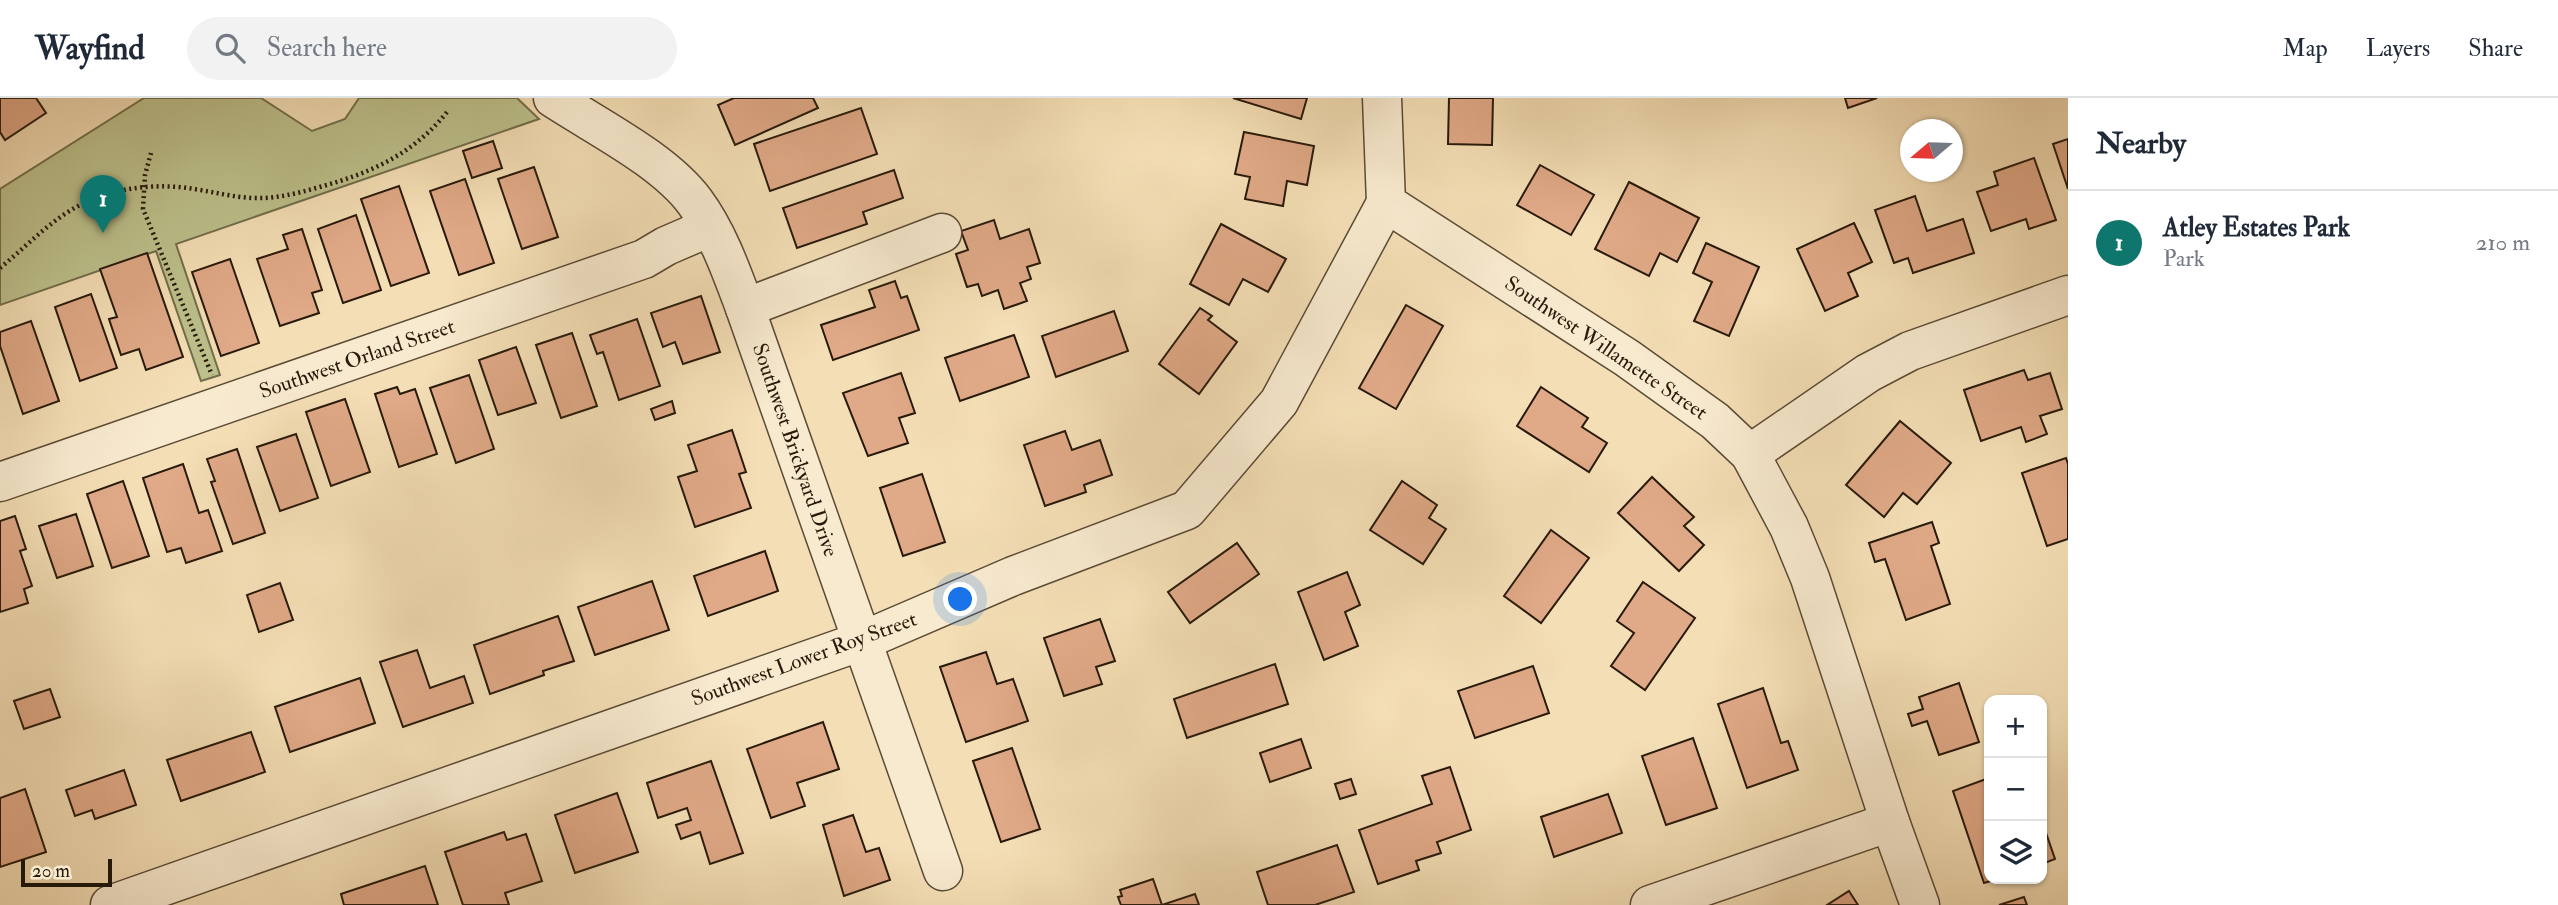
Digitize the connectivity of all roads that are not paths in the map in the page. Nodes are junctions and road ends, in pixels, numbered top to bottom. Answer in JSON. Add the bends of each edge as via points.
{"nodes":[{"id":1,"x":553,"y":98,"type":"edge"},
{"id":2,"x":1381,"y":98,"type":"edge"},
{"id":3,"x":1386,"y":204,"type":"junction"},
{"id":4,"x":710,"y":227,"type":"junction"},
{"id":5,"x":942,"y":233,"type":"dead end"},
{"id":6,"x":2068,"y":295,"type":"edge"},
{"id":7,"x":746,"y":309,"type":"junction"},
{"id":8,"x":1750,"y":454,"type":"junction"},
{"id":9,"x":0,"y":482,"type":"edge"},
{"id":10,"x":862,"y":641,"type":"junction"},
{"id":11,"x":1890,"y":822,"type":"junction"},
{"id":12,"x":943,"y":871,"type":"dead end"},
{"id":13,"x":110,"y":905,"type":"edge"},
{"id":14,"x":1650,"y":905,"type":"edge"},
{"id":15,"x":1920,"y":905,"type":"edge"}],
"edges":[{"from":1,"to":4,"type":"street","name":"Southwest Brickyard Drive","via":[[660,167],[681,185]]},
{"from":2,"to":3,"type":"street"},
{"from":3,"to":8,"type":"street","name":"Southwest Willamette Street","via":[[1627,358],[1715,421]]},
{"from":3,"to":10,"type":"street","name":"Southwest Lower Roy Street","via":[[1279,402],[1186,510],[1013,576]]},
{"from":4,"to":7,"type":"street","name":"Southwest Brickyard Drive"},
{"from":4,"to":9,"type":"street","name":"Southwest Orland Street","via":[[644,259]]},
{"from":5,"to":7,"type":"street"},
{"from":6,"to":8,"type":"street","via":[[1910,351],[1868,373]]},
{"from":7,"to":10,"type":"street","name":"Southwest Brickyard Drive"},
{"from":8,"to":11,"type":"street","name":"Southwest Willamette Street","via":[[1810,578]]},
{"from":10,"to":12,"type":"street","name":"Southwest Brickyard Drive"},
{"from":10,"to":13,"type":"street","name":"Southwest Lower Roy Street"},
{"from":11,"to":14,"type":"street"},
{"from":11,"to":15,"type":"street","name":"Southwest Willamette Street"}]}
